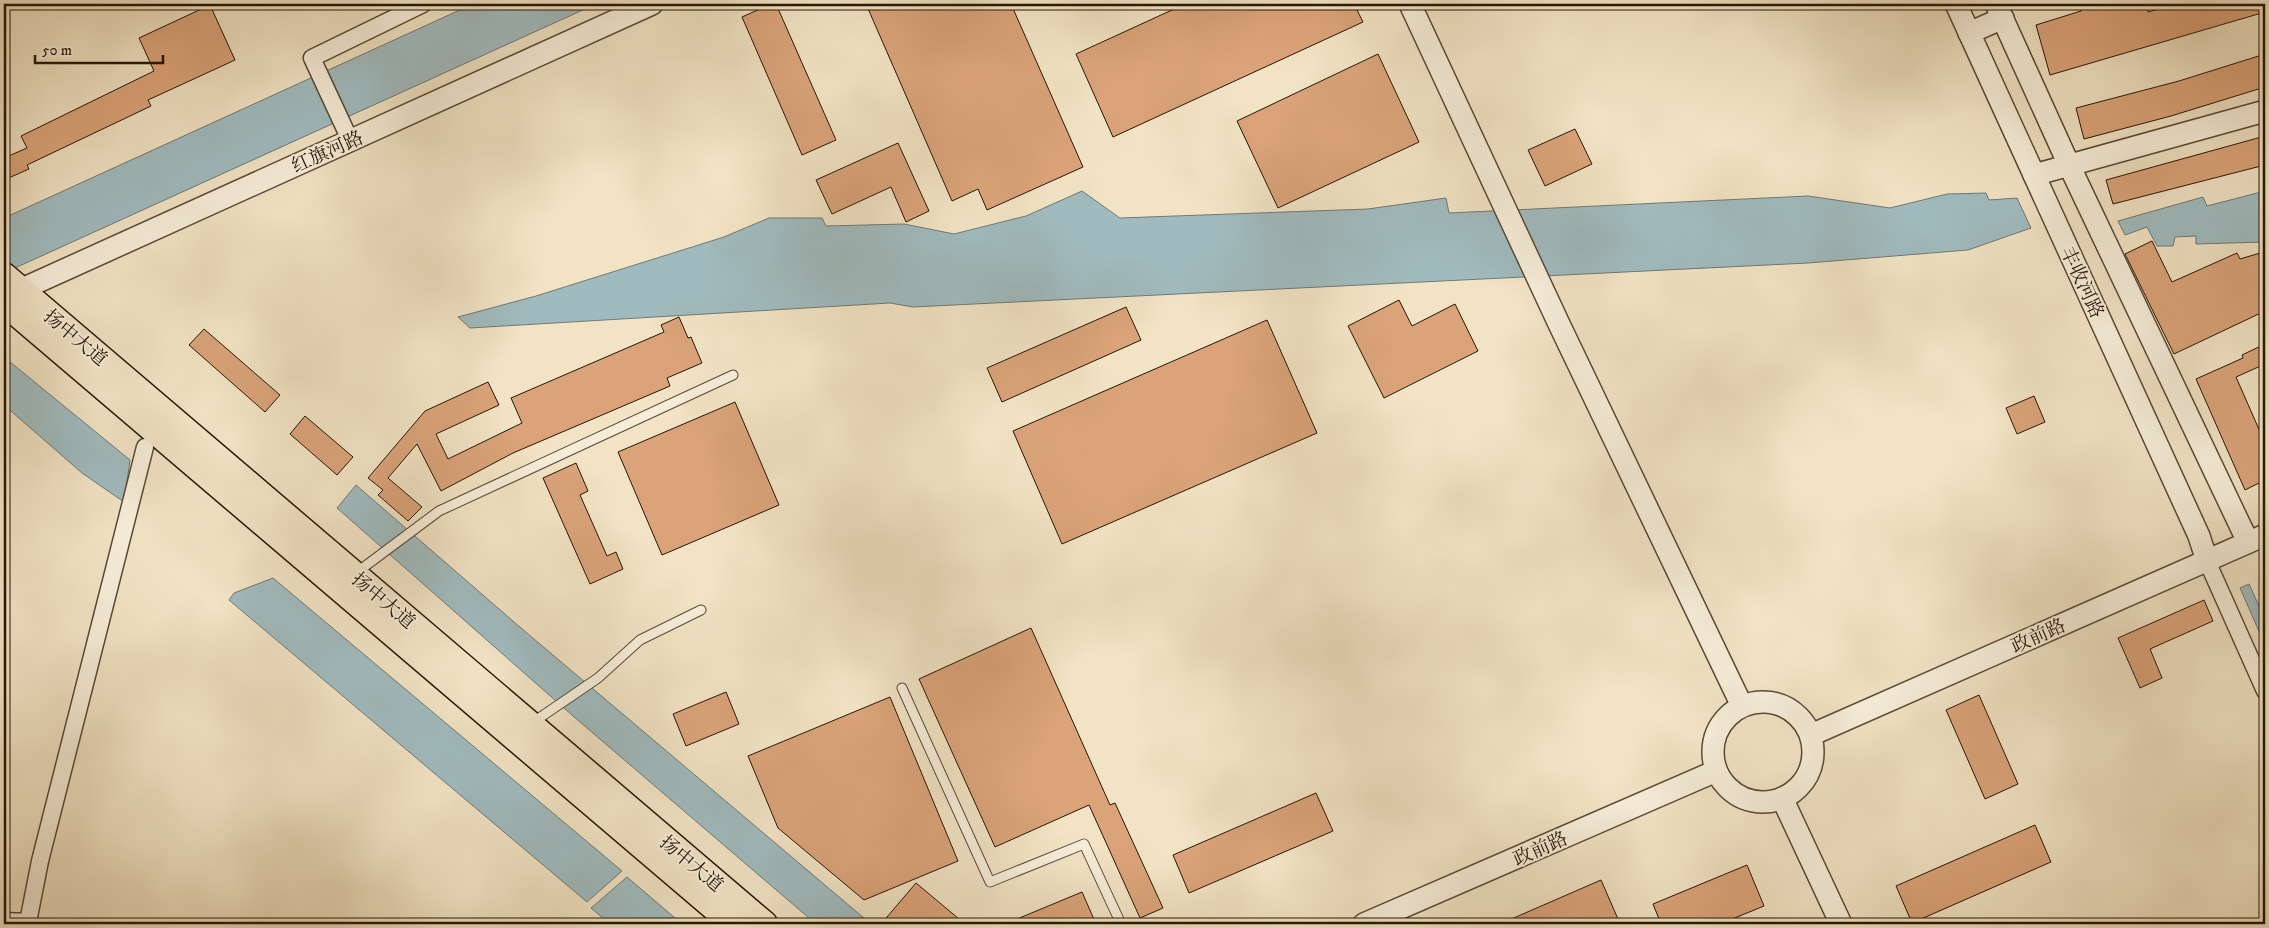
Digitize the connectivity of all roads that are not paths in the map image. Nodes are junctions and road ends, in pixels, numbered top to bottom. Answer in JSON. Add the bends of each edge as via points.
{"nodes":[{"id":1,"x":423,"y":4,"type":"edge"},
{"id":2,"x":652,"y":4,"type":"edge"},
{"id":3,"x":1410,"y":4,"type":"edge"},
{"id":4,"x":1956,"y":4,"type":"edge"},
{"id":5,"x":1999,"y":11,"type":"edge"},
{"id":6,"x":1969,"y":33,"type":"junction"},
{"id":7,"x":2265,"y":111,"type":"edge"},
{"id":8,"x":350,"y":140,"type":"junction"},
{"id":9,"x":2069,"y":165,"type":"junction"},
{"id":10,"x":2034,"y":175,"type":"junction"},
{"id":11,"x":8,"y":292,"type":"edge"},
{"id":12,"x":733,"y":375,"type":"dead end"},
{"id":13,"x":145,"y":447,"type":"dead end"},
{"id":14,"x":2257,"y":539,"type":"edge"},
{"id":15,"x":2207,"y":561,"type":"junction"},
{"id":16,"x":354,"y":575,"type":"junction"},
{"id":17,"x":701,"y":610,"type":"dead end"},
{"id":18,"x":902,"y":688,"type":"dead end"},
{"id":19,"x":2265,"y":691,"type":"edge"},
{"id":20,"x":1742,"y":706,"type":"junction"},
{"id":21,"x":530,"y":724,"type":"junction"},
{"id":22,"x":1810,"y":735,"type":"junction"},
{"id":23,"x":1716,"y":771,"type":"junction"},
{"id":24,"x":1782,"y":798,"type":"junction"},
{"id":25,"x":4,"y":921,"type":"edge"},
{"id":26,"x":28,"y":923,"type":"edge"},
{"id":27,"x":734,"y":924,"type":"edge"},
{"id":28,"x":764,"y":924,"type":"edge"},
{"id":29,"x":1121,"y":924,"type":"edge"},
{"id":30,"x":1364,"y":924,"type":"edge"},
{"id":31,"x":1842,"y":924,"type":"edge"}],
"edges":[{"from":1,"to":8,"type":"street","via":[[312,58]]},
{"from":2,"to":8,"type":"street","name":"红旗河路"},
{"from":3,"to":20,"type":"street"},
{"from":4,"to":6,"type":"street","name":"丰收河路"},
{"from":5,"to":6,"type":"street"},
{"from":5,"to":9,"type":"street"},
{"from":6,"to":10,"type":"street","name":"丰收河路"},
{"from":7,"to":9,"type":"street"},
{"from":8,"to":11,"type":"street","name":"红旗河路"},
{"from":9,"to":10,"type":"street"},
{"from":9,"to":14,"type":"street"},
{"from":10,"to":15,"type":"street","name":"丰收河路","via":[[2199,536]]},
{"from":11,"to":16,"type":"main road","name":"扬中大道"},
{"from":11,"to":27,"type":"main road","name":"扬中大道"},
{"from":12,"to":16,"type":"lane","via":[[439,511]]},
{"from":13,"to":26,"type":"street","via":[[40,861]]},
{"from":14,"to":15,"type":"street","name":"政前路"},
{"from":15,"to":19,"type":"street"},
{"from":15,"to":22,"type":"street","name":"政前路"},
{"from":16,"to":21,"type":"main road","name":"扬中大道"},
{"from":17,"to":21,"type":"lane","via":[[640,640],[598,678]]},
{"from":18,"to":29,"type":"lane","via":[[990,882],[1084,844]]},
{"from":20,"to":22,"type":"street","via":[[1762,701],[1783,705],[1800,717]]},
{"from":20,"to":23,"type":"street","via":[[1726,717],[1716,733],[1712,752]]},
{"from":21,"to":28,"type":"main road","name":"扬中大道"},
{"from":22,"to":24,"type":"street","via":[[1813,754],[1809,772],[1798,788]]},
{"from":23,"to":24,"type":"street","via":[[1727,787],[1743,798],[1763,802]]},
{"from":23,"to":30,"type":"street","name":"政前路"},
{"from":24,"to":31,"type":"street"},
{"from":25,"to":26,"type":"street"}]}
